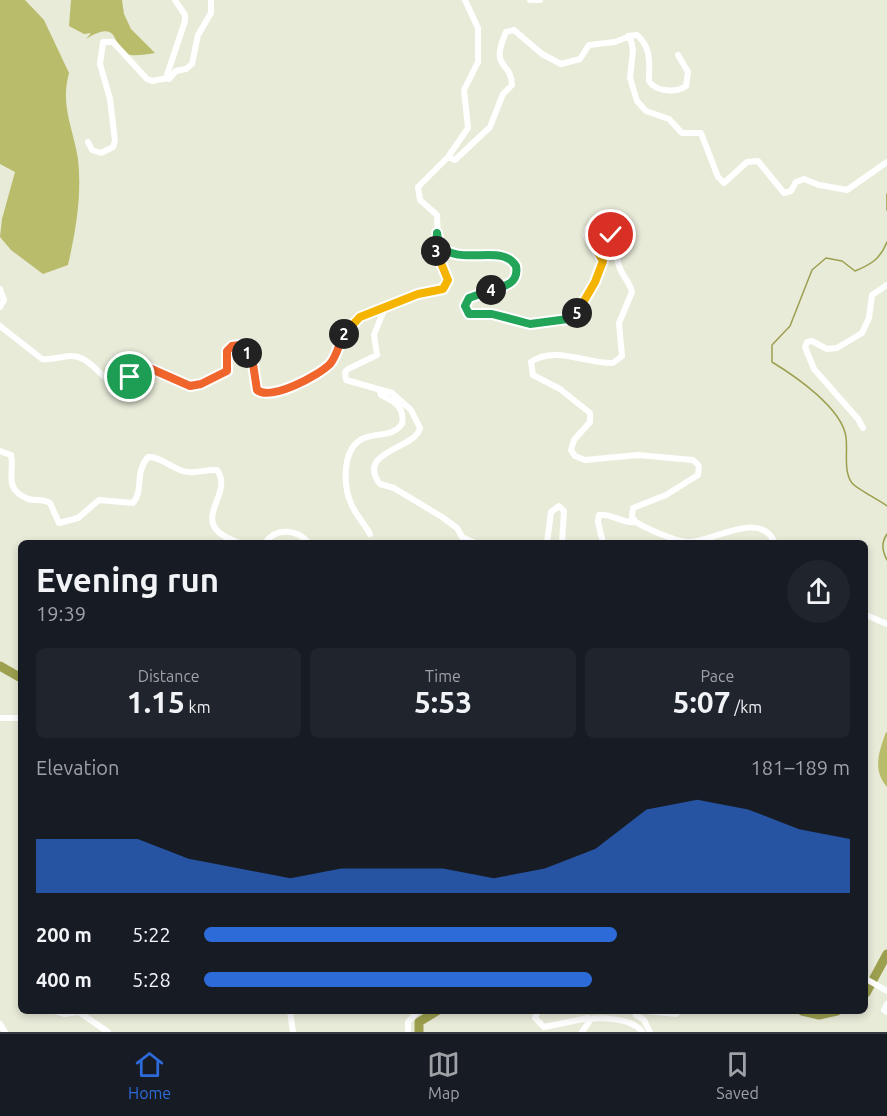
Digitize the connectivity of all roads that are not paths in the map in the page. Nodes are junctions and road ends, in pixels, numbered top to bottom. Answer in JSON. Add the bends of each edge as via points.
{"nodes":[{"id":1,"x":175,"y":0,"type":"edge"},
{"id":2,"x":211,"y":0,"type":"edge"},
{"id":3,"x":465,"y":0,"type":"edge"},
{"id":4,"x":530,"y":0,"type":"edge"},
{"id":5,"x":540,"y":0,"type":"edge"},
{"id":6,"x":627,"y":36,"type":"junction"},
{"id":7,"x":678,"y":55,"type":"dead end"},
{"id":8,"x":168,"y":78,"type":"junction"},
{"id":9,"x":88,"y":142,"type":"dead end"},
{"id":10,"x":448,"y":157,"type":"junction"},
{"id":11,"x":887,"y":162,"type":"edge"},
{"id":12,"x":437,"y":233,"type":"junction"},
{"id":13,"x":887,"y":285,"type":"edge"},
{"id":14,"x":0,"y":289,"type":"edge"},
{"id":15,"x":0,"y":307,"type":"edge"},
{"id":16,"x":384,"y":310,"type":"junction"},
{"id":17,"x":0,"y":326,"type":"edge"},
{"id":18,"x":379,"y":389,"type":"junction"},
{"id":19,"x":863,"y":428,"type":"dead end"},
{"id":20,"x":0,"y":451,"type":"edge"},
{"id":21,"x":636,"y":522,"type":"junction"},
{"id":22,"x":370,"y":534,"type":"dead end"},
{"id":23,"x":233,"y":540,"type":"edge"},
{"id":24,"x":267,"y":540,"type":"edge"},
{"id":25,"x":305,"y":540,"type":"edge"},
{"id":26,"x":468,"y":540,"type":"edge"},
{"id":27,"x":547,"y":540,"type":"edge"},
{"id":28,"x":562,"y":540,"type":"edge"},
{"id":29,"x":602,"y":540,"type":"edge"},
{"id":30,"x":681,"y":540,"type":"edge"},
{"id":31,"x":695,"y":540,"type":"edge"},
{"id":32,"x":772,"y":540,"type":"edge"},
{"id":33,"x":868,"y":616,"type":"edge"},
{"id":34,"x":887,"y":624,"type":"edge"},
{"id":35,"x":0,"y":718,"type":"edge"},
{"id":36,"x":18,"y":718,"type":"edge"},
{"id":37,"x":868,"y":981,"type":"edge"},
{"id":38,"x":886,"y":990,"type":"edge"},
{"id":39,"x":887,"y":1004,"type":"edge"},
{"id":40,"x":887,"y":1012,"type":"edge"},
{"id":41,"x":82,"y":1014,"type":"edge"},
{"id":42,"x":290,"y":1014,"type":"edge"},
{"id":43,"x":415,"y":1014,"type":"edge"},
{"id":44,"x":537,"y":1014,"type":"edge"},
{"id":45,"x":637,"y":1014,"type":"edge"},
{"id":46,"x":590,"y":1019,"type":"junction"},
{"id":47,"x":0,"y":1024,"type":"edge"},
{"id":48,"x":5,"y":1032,"type":"edge"},
{"id":49,"x":108,"y":1032,"type":"edge"},
{"id":50,"x":293,"y":1032,"type":"edge"},
{"id":51,"x":408,"y":1032,"type":"edge"},
{"id":52,"x":582,"y":1032,"type":"edge"},
{"id":53,"x":642,"y":1032,"type":"edge"},
{"id":54,"x":650,"y":1032,"type":"edge"}],
"edges":[{"from":1,"to":8,"type":"street","via":[[185,21]]},
{"from":2,"to":8,"type":"street","via":[[211,13],[198,34],[192,64]]},
{"from":3,"to":10,"type":"street","via":[[478,28],[478,62],[464,90],[468,128]]},
{"from":4,"to":5,"type":"street"},
{"from":6,"to":7,"type":"street","via":[[637,35],[642,40],[652,61],[650,84],[656,87],[671,90],[686,86],[688,72]]},
{"from":6,"to":10,"type":"street","via":[[615,42],[589,45],[580,59],[563,64],[542,54],[518,31],[506,32],[499,57],[512,85],[503,94],[490,127],[455,160]]},
{"from":6,"to":11,"type":"street","via":[[632,43],[630,78],[637,101],[646,111],[669,119],[682,133],[701,132],[718,177],[724,183],[753,161],[763,165],[786,193],[804,178],[847,190]]},
{"from":8,"to":9,"type":"street","via":[[147,79],[113,42],[102,42],[100,64],[110,99],[115,141],[113,147],[101,153],[92,150]]},
{"from":10,"to":12,"type":"street","via":[[418,186],[420,200],[437,216]]},
{"from":12,"to":16,"type":"street","via":[[436,249],[448,284]]},
{"from":12,"to":21,"type":"street","via":[[439,245],[453,254],[503,256],[516,266],[513,282],[469,298],[465,306],[469,314],[492,314],[530,324],[568,319],[576,313],[603,261],[589,236],[590,230],[598,227],[611,235],[619,267],[632,291],[619,323],[622,356],[613,363],[547,357],[533,360],[531,367],[539,380],[560,389],[590,413],[590,422],[572,445],[575,456],[585,460],[654,456],[686,458],[698,463],[698,475],[666,495],[633,508],[632,518]]},
{"from":13,"to":19,"type":"street","via":[[873,295],[870,318],[862,333],[837,348],[827,349],[812,340],[805,346],[814,369]]},
{"from":14,"to":15,"type":"street","via":[[4,300]]},
{"from":16,"to":17,"type":"street","via":[[360,317],[351,325],[332,362],[314,376],[268,393],[257,390],[251,357],[240,345],[227,351],[227,371],[223,375],[196,386],[147,367],[117,383],[102,376],[82,358],[69,355],[42,359]]},
{"from":16,"to":18,"type":"street","via":[[374,334],[377,355],[345,372],[349,383]]},
{"from":18,"to":22,"type":"street","via":[[381,395],[398,405],[402,424],[393,433],[354,445],[346,464],[349,498]]},
{"from":18,"to":26,"type":"street","via":[[405,403],[417,417],[420,428],[413,439],[378,459],[378,483],[442,517]]},
{"from":20,"to":23,"type":"street","via":[[11,455],[13,486],[27,499],[50,502],[59,523],[78,518],[99,501],[133,502],[138,494],[139,471],[148,457],[183,471],[217,470],[221,476],[212,512],[214,528]]},
{"from":21,"to":29,"type":"street","via":[[599,515]]},
{"from":21,"to":30,"type":"street"},
{"from":24,"to":25,"type":"street","via":[[283,531]]},
{"from":27,"to":28,"type":"street","via":[[551,512],[559,506],[564,511]]},
{"from":31,"to":32,"type":"street","via":[[748,528],[764,531]]},
{"from":33,"to":34,"type":"street"},
{"from":35,"to":36,"type":"street"},
{"from":37,"to":38,"type":"street"},
{"from":39,"to":40,"type":"street"},
{"from":41,"to":49,"type":"street"},
{"from":42,"to":50,"type":"street"},
{"from":43,"to":51,"type":"street","via":[[408,1022]]},
{"from":44,"to":46,"type":"street","via":[[535,1018],[544,1027]]},
{"from":45,"to":54,"type":"street"},
{"from":46,"to":52,"type":"street"},
{"from":46,"to":53,"type":"street","via":[[623,1022]]},
{"from":47,"to":48,"type":"street"}]}
